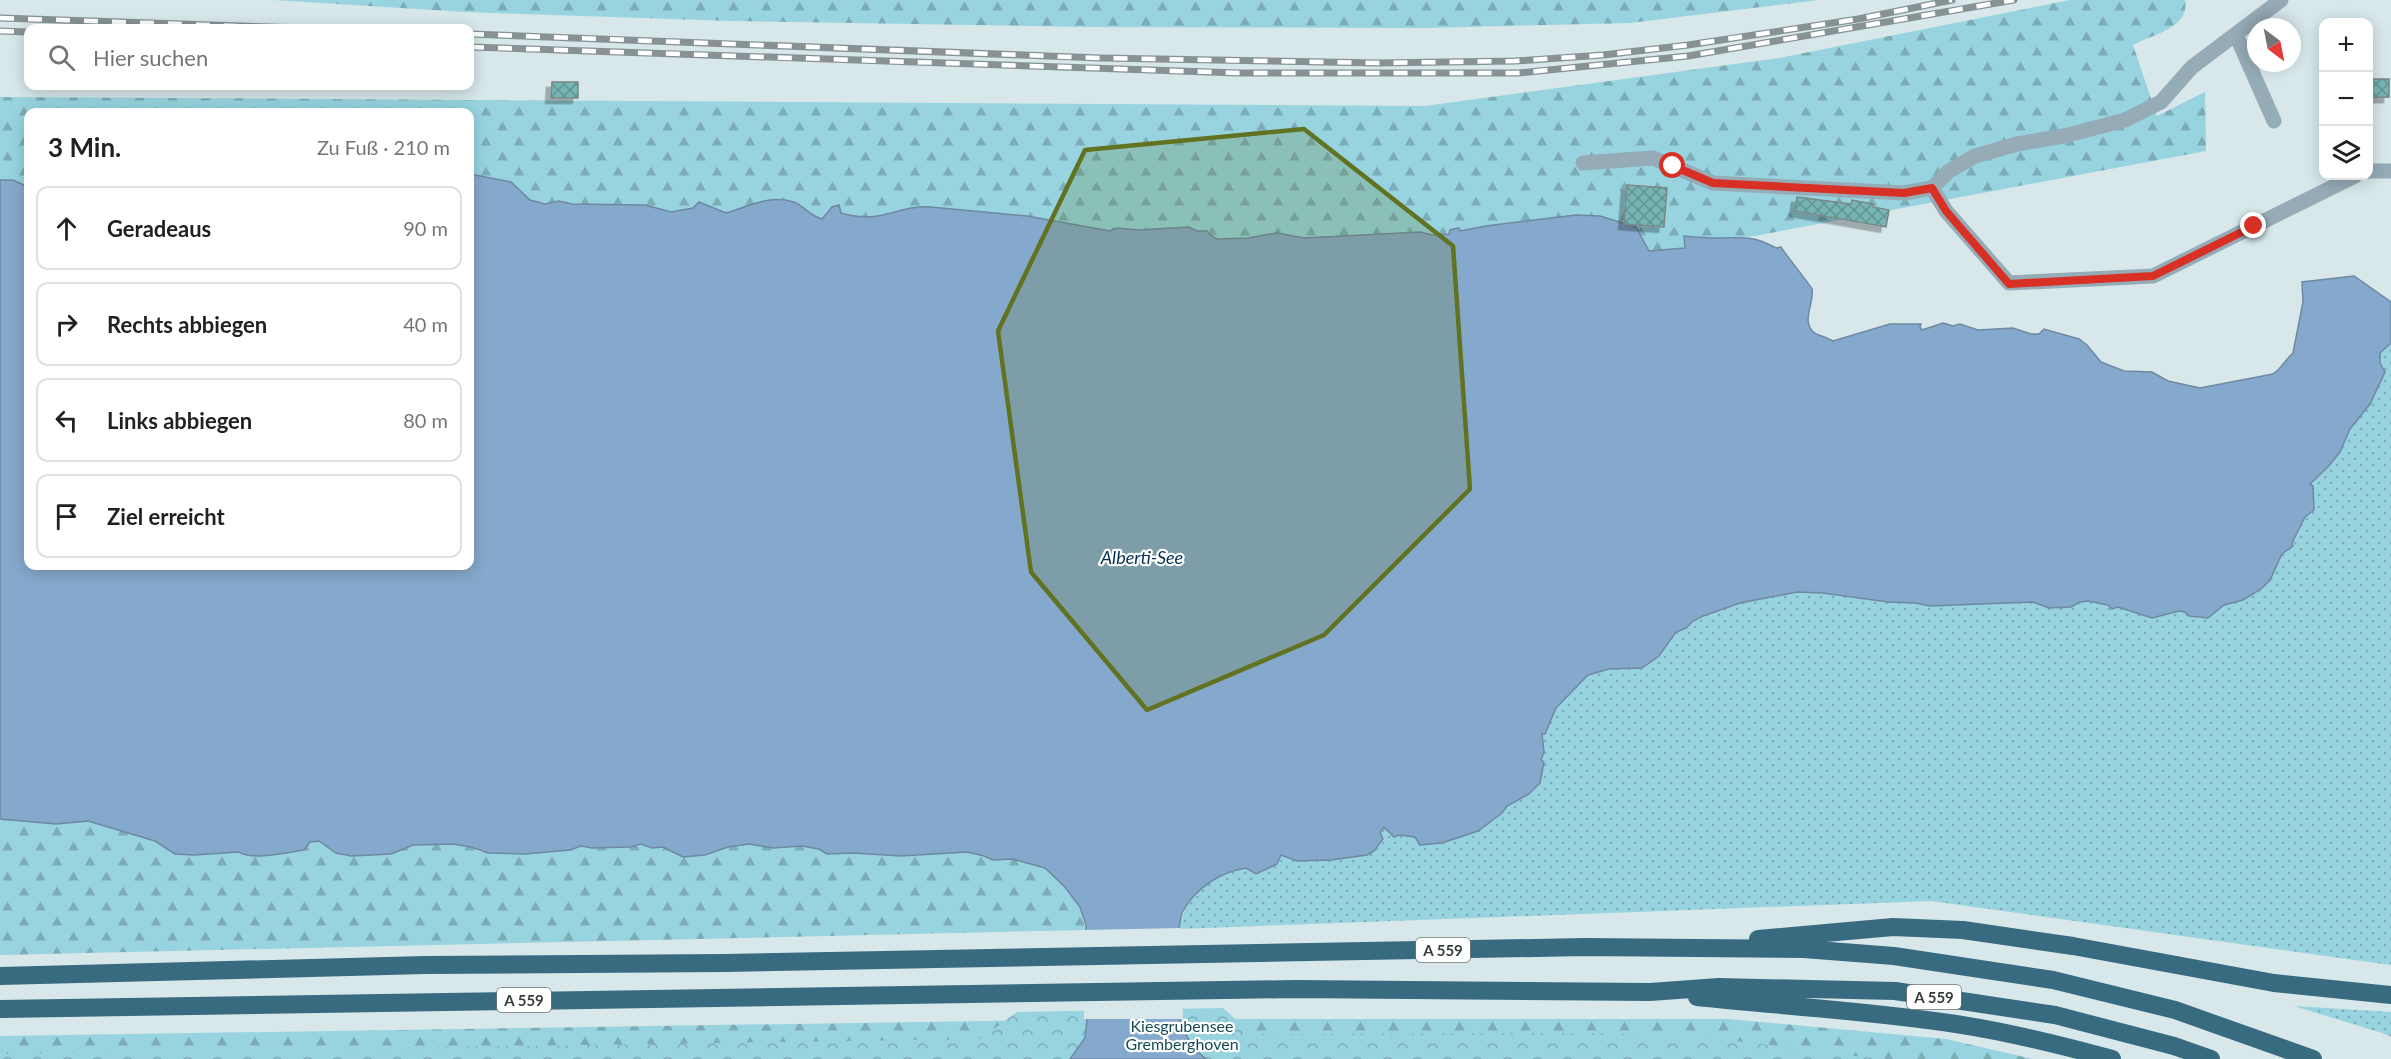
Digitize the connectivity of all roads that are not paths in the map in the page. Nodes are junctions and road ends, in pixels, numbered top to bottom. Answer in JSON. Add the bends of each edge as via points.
{"nodes":[{"id":1,"x":2281,"y":0,"type":"edge"},
{"id":2,"x":2236,"y":34,"type":"junction"},
{"id":3,"x":2274,"y":121,"type":"dead end"},
{"id":4,"x":1583,"y":163,"type":"dead end"},
{"id":5,"x":2373,"y":171,"type":"edge"},
{"id":6,"x":2391,"y":171,"type":"edge"},
{"id":7,"x":2347,"y":180,"type":"edge"},
{"id":8,"x":1932,"y":188,"type":"junction"},
{"id":9,"x":1664,"y":947,"type":"junction"},
{"id":10,"x":0,"y":976,"type":"edge"},
{"id":11,"x":1650,"y":992,"type":"junction"},
{"id":12,"x":2391,"y":995,"type":"edge"},
{"id":13,"x":0,"y":1009,"type":"edge"},
{"id":14,"x":2112,"y":1059,"type":"edge"},
{"id":15,"x":2211,"y":1059,"type":"edge"},
{"id":16,"x":2313,"y":1059,"type":"edge"}],
"edges":[{"from":1,"to":2,"type":"lane"},
{"from":2,"to":3,"type":"lane"},
{"from":2,"to":8,"type":"lane","via":[[2192,67],[2161,102],[2125,120],[1975,156],[1949,171]]},
{"from":4,"to":8,"type":"lane","via":[[1653,158],[1713,183],[1904,193]]},
{"from":5,"to":6,"type":"lane"},
{"from":7,"to":8,"type":"lane","via":[[2153,276],[2009,284],[1946,211]]},
{"from":9,"to":10,"type":"highway","number":"A 559","via":[[424,965]]},
{"from":9,"to":12,"type":"highway","via":[[1893,927],[1963,930],[2274,983]]},
{"from":9,"to":16,"type":"highway","number":"A 559","via":[[1894,956],[2053,980],[2175,1010]]},
{"from":11,"to":13,"type":"highway","number":"A 559","via":[[1223,989]]},
{"from":11,"to":14,"type":"highway","via":[[1947,1023],[2019,1035]]},
{"from":11,"to":15,"type":"highway","number":"A 559","via":[[1719,987],[1895,991],[2055,1015]]}]}
